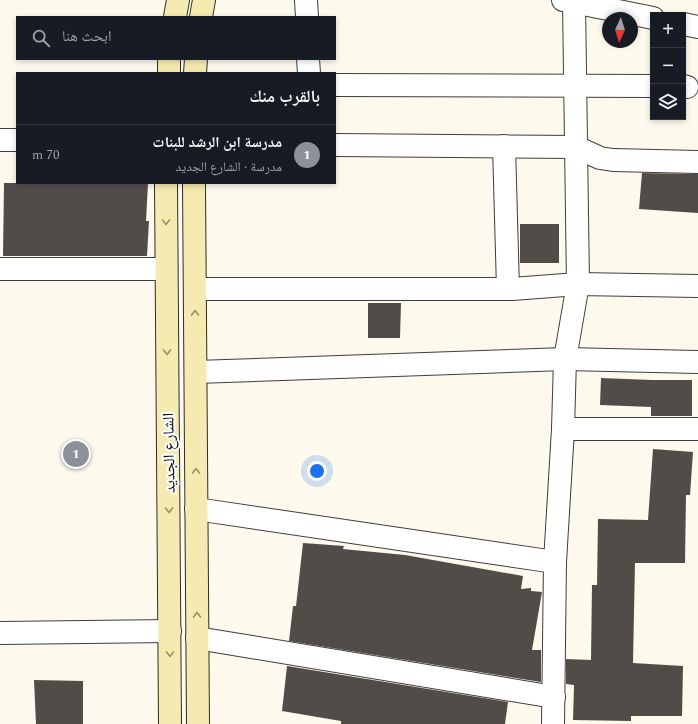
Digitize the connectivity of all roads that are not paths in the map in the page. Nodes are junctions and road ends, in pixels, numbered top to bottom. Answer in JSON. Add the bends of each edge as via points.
{"nodes":[{"id":1,"x":178,"y":0,"type":"edge"},
{"id":2,"x":204,"y":0,"type":"edge"},
{"id":3,"x":306,"y":0,"type":"edge"},
{"id":4,"x":569,"y":1,"type":"edge"},
{"id":5,"x":175,"y":16,"type":"edge"},
{"id":6,"x":201,"y":16,"type":"edge"},
{"id":7,"x":307,"y":16,"type":"edge"},
{"id":8,"x":650,"y":17,"type":"edge"},
{"id":9,"x":686,"y":25,"type":"edge"},
{"id":10,"x":698,"y":27,"type":"edge"},
{"id":11,"x":169,"y":60,"type":"edge"},
{"id":12,"x":196,"y":60,"type":"edge"},
{"id":13,"x":308,"y":60,"type":"edge"},
{"id":14,"x":169,"y":72,"type":"edge"},
{"id":15,"x":195,"y":72,"type":"edge"},
{"id":16,"x":309,"y":72,"type":"edge"},
{"id":17,"x":336,"y":85,"type":"edge"},
{"id":18,"x":575,"y":85,"type":"junction"},
{"id":19,"x":650,"y":86,"type":"edge"},
{"id":20,"x":0,"y":140,"type":"edge"},
{"id":21,"x":16,"y":140,"type":"edge"},
{"id":22,"x":336,"y":145,"type":"edge"},
{"id":23,"x":504,"y":146,"type":"junction"},
{"id":24,"x":576,"y":147,"type":"junction"},
{"id":25,"x":698,"y":162,"type":"edge"},
{"id":26,"x":166,"y":184,"type":"edge"},
{"id":27,"x":194,"y":184,"type":"edge"},
{"id":28,"x":0,"y":269,"type":"edge"},
{"id":29,"x":166,"y":270,"type":"junction"},
{"id":30,"x":578,"y":284,"type":"junction"},
{"id":31,"x":698,"y":286,"type":"edge"},
{"id":32,"x":195,"y":289,"type":"junction"},
{"id":33,"x":508,"y":289,"type":"junction"},
{"id":34,"x":565,"y":359,"type":"junction"},
{"id":35,"x":698,"y":362,"type":"edge"},
{"id":36,"x":196,"y":372,"type":"junction"},
{"id":37,"x":563,"y":429,"type":"junction"},
{"id":38,"x":698,"y":429,"type":"edge"},
{"id":39,"x":196,"y":509,"type":"junction"},
{"id":40,"x":555,"y":562,"type":"junction"},
{"id":41,"x":170,"y":631,"type":"junction"},
{"id":42,"x":0,"y":632,"type":"edge"},
{"id":43,"x":198,"y":638,"type":"junction"},
{"id":44,"x":554,"y":697,"type":"junction"},
{"id":45,"x":170,"y":724,"type":"edge"},
{"id":46,"x":198,"y":724,"type":"edge"},
{"id":47,"x":553,"y":724,"type":"edge"}],
"edges":[{"from":1,"to":5,"type":"street"},
{"from":2,"to":6,"type":"street"},
{"from":3,"to":7,"type":"street"},
{"from":4,"to":8,"type":"street"},
{"from":4,"to":18,"type":"street"},
{"from":9,"to":10,"type":"street"},
{"from":11,"to":14,"type":"street"},
{"from":12,"to":15,"type":"street"},
{"from":13,"to":16,"type":"street"},
{"from":17,"to":18,"type":"street"},
{"from":18,"to":19,"type":"street"},
{"from":18,"to":24,"type":"street"},
{"from":20,"to":21,"type":"street"},
{"from":22,"to":23,"type":"street"},
{"from":23,"to":24,"type":"street"},
{"from":23,"to":33,"type":"street"},
{"from":24,"to":25,"type":"street","via":[[600,158],[613,160]]},
{"from":24,"to":30,"type":"street"},
{"from":26,"to":29,"type":"street","name":"الشارع الجديد","one_way":true},
{"from":27,"to":32,"type":"street","name":"الشارع الجديد"},
{"from":28,"to":29,"type":"street"},
{"from":29,"to":41,"type":"street","name":"الشارع الجديد","one_way":true},
{"from":30,"to":31,"type":"street"},
{"from":30,"to":33,"type":"street"},
{"from":30,"to":34,"type":"street"},
{"from":32,"to":33,"type":"street"},
{"from":36,"to":32,"type":"street","name":"الشارع الجديد","one_way":true},
{"from":34,"to":35,"type":"street"},
{"from":34,"to":36,"type":"street"},
{"from":34,"to":37,"type":"street"},
{"from":39,"to":36,"type":"street","name":"الشارع الجديد","one_way":true},
{"from":37,"to":38,"type":"street"},
{"from":37,"to":40,"type":"street"},
{"from":39,"to":40,"type":"street"},
{"from":43,"to":39,"type":"street","name":"الشارع الجديد","one_way":true},
{"from":40,"to":44,"type":"street"},
{"from":41,"to":42,"type":"street"},
{"from":41,"to":45,"type":"street","name":"الشارع الجديد","one_way":true},
{"from":43,"to":44,"type":"street"},
{"from":43,"to":46,"type":"street","name":"الشارع الجديد"},
{"from":44,"to":47,"type":"street"}]}
